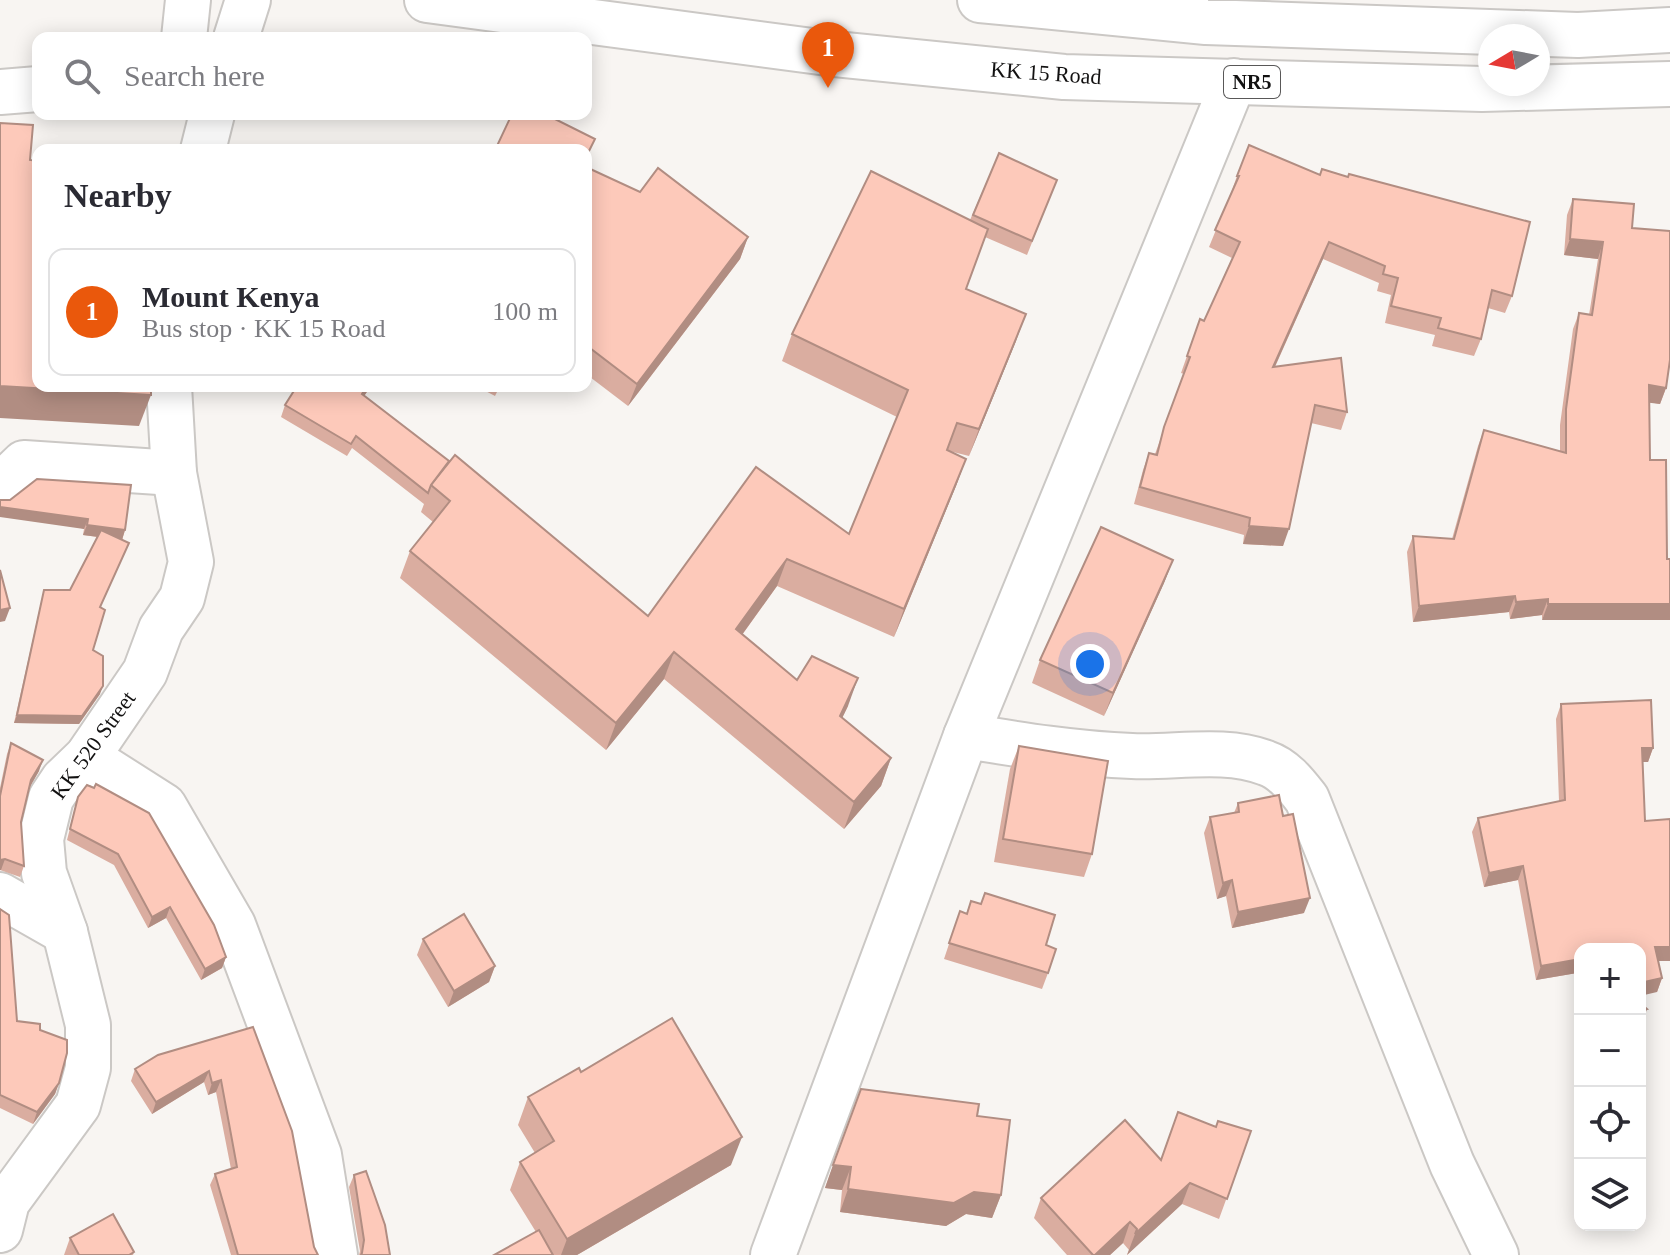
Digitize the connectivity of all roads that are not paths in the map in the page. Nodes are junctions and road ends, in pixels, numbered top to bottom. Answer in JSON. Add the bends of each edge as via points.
{"nodes":[{"id":1,"x":188,"y":0,"type":"edge"},
{"id":2,"x":248,"y":0,"type":"edge"},
{"id":3,"x":427,"y":0,"type":"edge"},
{"id":4,"x":980,"y":0,"type":"edge"},
{"id":5,"x":1670,"y":30,"type":"edge"},
{"id":6,"x":185,"y":32,"type":"edge"},
{"id":7,"x":238,"y":32,"type":"edge"},
{"id":8,"x":1234,"y":81,"type":"junction"},
{"id":9,"x":1670,"y":84,"type":"edge"},
{"id":10,"x":32,"y":89,"type":"edge"},
{"id":11,"x":0,"y":92,"type":"edge"},
{"id":12,"x":210,"y":120,"type":"edge"},
{"id":13,"x":204,"y":144,"type":"edge"},
{"id":14,"x":169,"y":392,"type":"edge"},
{"id":15,"x":174,"y":473,"type":"junction"},
{"id":16,"x":0,"y":486,"type":"edge"},
{"id":17,"x":966,"y":736,"type":"junction"},
{"id":18,"x":87,"y":757,"type":"junction"},
{"id":19,"x":0,"y":895,"type":"edge"},
{"id":20,"x":65,"y":932,"type":"junction"},
{"id":21,"x":0,"y":1230,"type":"edge"},
{"id":22,"x":335,"y":1255,"type":"edge"},
{"id":23,"x":773,"y":1255,"type":"edge"},
{"id":24,"x":1496,"y":1255,"type":"edge"}],
"edges":[{"from":1,"to":6,"type":"main road"},
{"from":2,"to":7,"type":"main road"},
{"from":3,"to":8,"type":"main road","name":"KK 15 Road","number":"NR5","via":[[835,54],[1064,77]]},
{"from":4,"to":5,"type":"main road","via":[[1206,22],[1578,35]]},
{"from":8,"to":9,"type":"main road","name":"KK 15 Road","number":"NR5","via":[[1482,89]]},
{"from":8,"to":17,"type":"main road"},
{"from":10,"to":11,"type":"main road"},
{"from":12,"to":13,"type":"main road"},
{"from":14,"to":15,"type":"main road","name":"KK 520 Street"},
{"from":15,"to":16,"type":"main road","via":[[24,463]]},
{"from":15,"to":18,"type":"main road","name":"KK 520 Street","via":[[191,562],[182,598],[161,629],[145,672]]},
{"from":17,"to":23,"type":"main road"},
{"from":17,"to":24,"type":"main road","via":[[1074,753],[1244,756],[1270,764],[1293,780],[1307,799],[1452,1164]]},
{"from":18,"to":20,"type":"main road","name":"KK 520 Street","via":[[51,798],[41,839],[44,873]]},
{"from":18,"to":22,"type":"main road","via":[[164,806],[233,925],[319,1155]]},
{"from":19,"to":20,"type":"main road"},
{"from":20,"to":21,"type":"main road","name":"KK 520 Street","via":[[88,1025],[88,1068],[78,1105],[7,1202]]}]}
